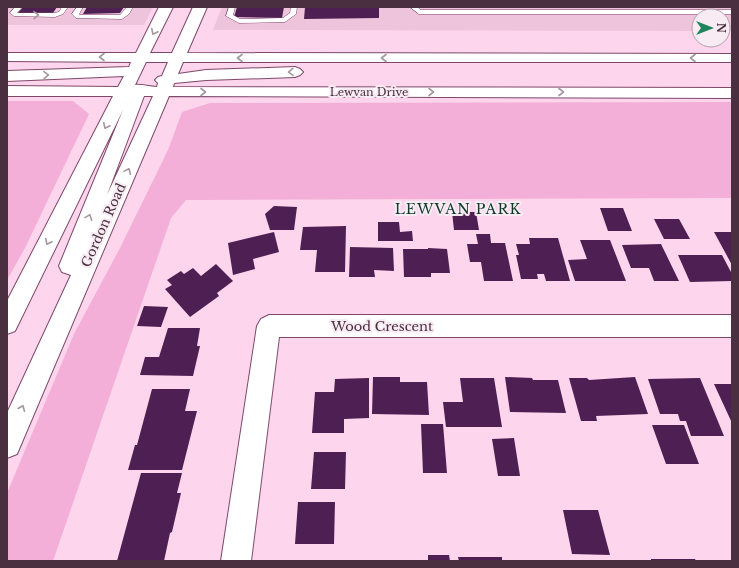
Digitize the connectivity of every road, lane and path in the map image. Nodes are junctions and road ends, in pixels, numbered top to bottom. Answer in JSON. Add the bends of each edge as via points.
{"nodes":[{"id":1,"x":9,"y":7,"type":"edge"},
{"id":2,"x":18,"y":7,"type":"edge"},
{"id":3,"x":65,"y":7,"type":"edge"},
{"id":4,"x":80,"y":7,"type":"edge"},
{"id":5,"x":130,"y":7,"type":"edge"},
{"id":6,"x":166,"y":7,"type":"edge"},
{"id":7,"x":200,"y":7,"type":"edge"},
{"id":8,"x":232,"y":7,"type":"edge"},
{"id":9,"x":294,"y":7,"type":"edge"},
{"id":10,"x":413,"y":7,"type":"edge"},
{"id":11,"x":7,"y":9,"type":"edge"},
{"id":12,"x":651,"y":10,"type":"edge"},
{"id":13,"x":732,"y":12,"type":"edge"},
{"id":14,"x":7,"y":57,"type":"edge"},
{"id":15,"x":178,"y":58,"type":"junction"},
{"id":16,"x":666,"y":58,"type":"junction"},
{"id":17,"x":732,"y":58,"type":"edge"},
{"id":18,"x":141,"y":66,"type":"junction"},
{"id":19,"x":7,"y":76,"type":"edge"},
{"id":20,"x":166,"y":85,"type":"junction"},
{"id":21,"x":134,"y":90,"type":"junction"},
{"id":22,"x":7,"y":91,"type":"edge"},
{"id":23,"x":732,"y":93,"type":"edge"},
{"id":24,"x":7,"y":324,"type":"edge"},
{"id":25,"x":732,"y":326,"type":"edge"},
{"id":26,"x":54,"y":334,"type":"junction"},
{"id":27,"x":7,"y":444,"type":"edge"},
{"id":28,"x":236,"y":561,"type":"edge"}],
"edges":[{"from":1,"to":11,"type":"lane"},
{"from":2,"to":3,"type":"lane","one_way":true,"via":[[13,13],[16,15],[55,14],[61,13]]},
{"from":4,"to":5,"type":"lane","via":[[75,14],[78,17],[122,17]]},
{"from":6,"to":18,"type":"main road","one_way":true},
{"from":7,"to":15,"type":"main road","name":"Gordon Road"},
{"from":8,"to":9,"type":"lane","via":[[229,16],[238,21],[285,20],[293,14]]},
{"from":10,"to":12,"type":"lane","via":[[419,12]]},
{"from":12,"to":13,"type":"lane"},
{"from":18,"to":14,"type":"main road","one_way":true},
{"from":16,"to":15,"type":"main road","one_way":true},
{"from":15,"to":18,"type":"main road","via":[[170,65]]},
{"from":15,"to":20,"type":"main road","name":"Gordon Road"},
{"from":17,"to":16,"type":"main road","one_way":true},
{"from":16,"to":20,"type":"main road","one_way":true,"via":[[206,75]]},
{"from":19,"to":18,"type":"main road","one_way":true},
{"from":18,"to":21,"type":"main road"},
{"from":20,"to":21,"type":"main road","name":"Lewvan Drive"},
{"from":20,"to":23,"type":"main road","name":"Lewvan Drive","one_way":true},
{"from":26,"to":20,"type":"main road","name":"Gordon Road","one_way":true},
{"from":21,"to":22,"type":"main road","name":"Lewvan Drive"},
{"from":21,"to":24,"type":"main road","one_way":true},
{"from":26,"to":21,"type":"main road","one_way":true,"via":[[59,295]]},
{"from":25,"to":28,"type":"main road","name":"Wood Crescent","via":[[269,326]]},
{"from":27,"to":26,"type":"main road","name":"Gordon Road","one_way":true}]}
